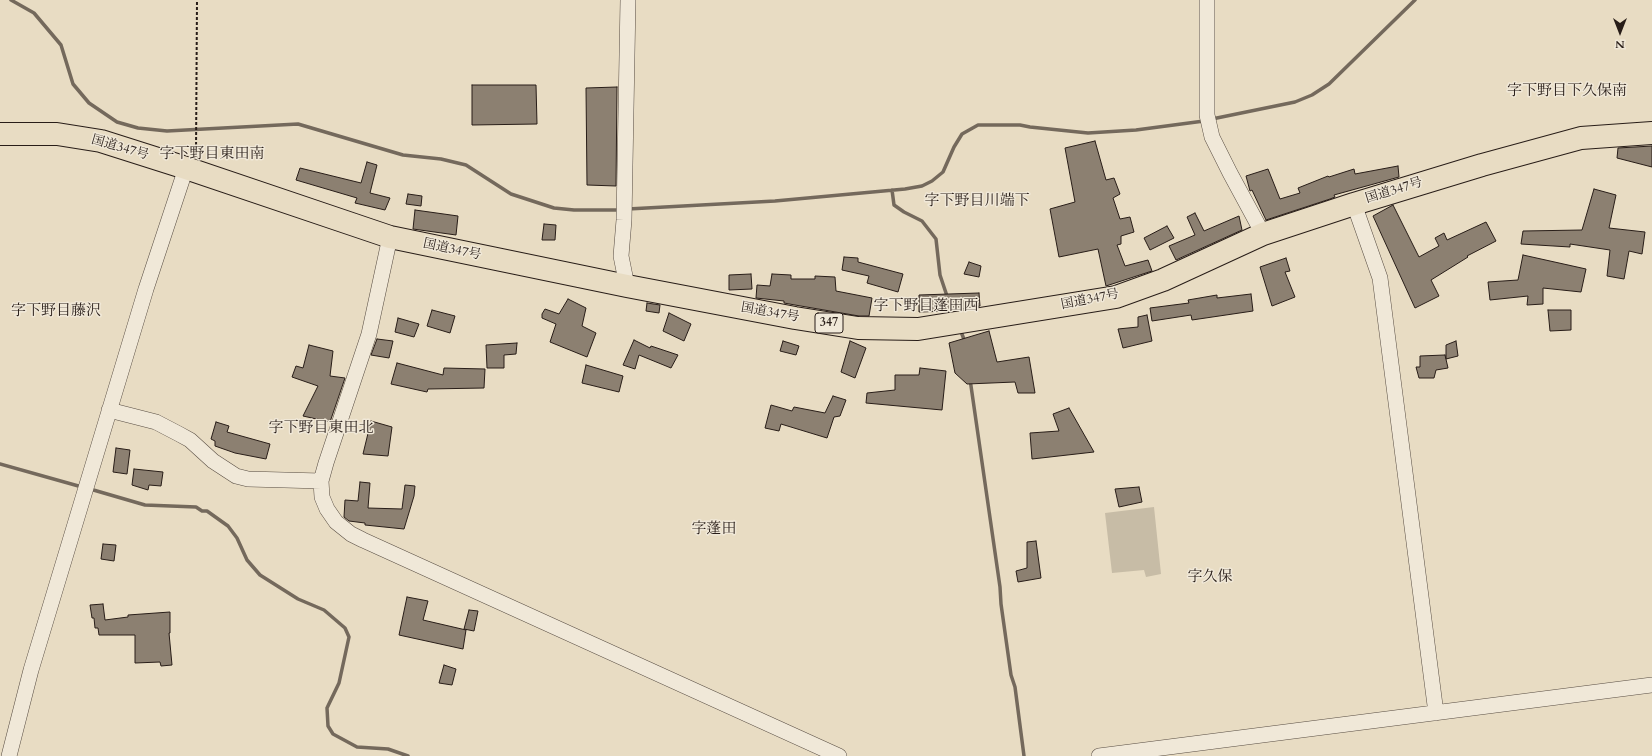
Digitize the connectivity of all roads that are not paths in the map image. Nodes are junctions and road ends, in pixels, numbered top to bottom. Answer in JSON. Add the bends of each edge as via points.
{"nodes":[{"id":1,"x":628,"y":0,"type":"edge"},
{"id":2,"x":1207,"y":0,"type":"edge"},
{"id":3,"x":0,"y":134,"type":"edge"},
{"id":4,"x":1652,"y":134,"type":"edge"},
{"id":5,"x":186,"y":168,"type":"junction"},
{"id":6,"x":1354,"y":204,"type":"junction"},
{"id":7,"x":1263,"y":234,"type":"junction"},
{"id":8,"x":390,"y":237,"type":"junction"},
{"id":9,"x":627,"y":286,"type":"junction"},
{"id":10,"x":109,"y":410,"type":"junction"},
{"id":11,"x":321,"y":481,"type":"junction"},
{"id":12,"x":1652,"y":685,"type":"edge"},
{"id":13,"x":1436,"y":713,"type":"junction"},
{"id":14,"x":9,"y":756,"type":"edge"},
{"id":15,"x":839,"y":756,"type":"edge"},
{"id":16,"x":1099,"y":756,"type":"edge"}],
"edges":[{"from":1,"to":9,"type":"street","via":[[624,220],[621,256]]},
{"from":2,"to":7,"type":"street","via":[[1208,120],[1212,136]]},
{"from":3,"to":5,"type":"highway","name":"国道347号","number":"347","via":[[58,134],[101,141]]},
{"from":4,"to":6,"type":"highway","name":"国道347号","number":"347","via":[[1581,138]]},
{"from":5,"to":8,"type":"highway","name":"国道347号","number":"347"},
{"from":5,"to":10,"type":"street"},
{"from":6,"to":7,"type":"highway","name":"国道347号","number":"347"},
{"from":6,"to":13,"type":"street","via":[[1380,278]]},
{"from":7,"to":9,"type":"highway","name":"国道347号","number":"347","via":[[1163,280],[1116,297],[918,328],[858,328]]},
{"from":8,"to":9,"type":"highway","name":"国道347号","number":"347"},
{"from":8,"to":11,"type":"street","via":[[369,334]]},
{"from":10,"to":11,"type":"street","via":[[156,422],[190,440],[213,461],[236,476],[248,479]]},
{"from":10,"to":14,"type":"street","via":[[31,670]]},
{"from":11,"to":15,"type":"street","via":[[322,497],[327,509],[336,522],[351,534]]},
{"from":12,"to":13,"type":"street"},
{"from":13,"to":16,"type":"street"}]}
